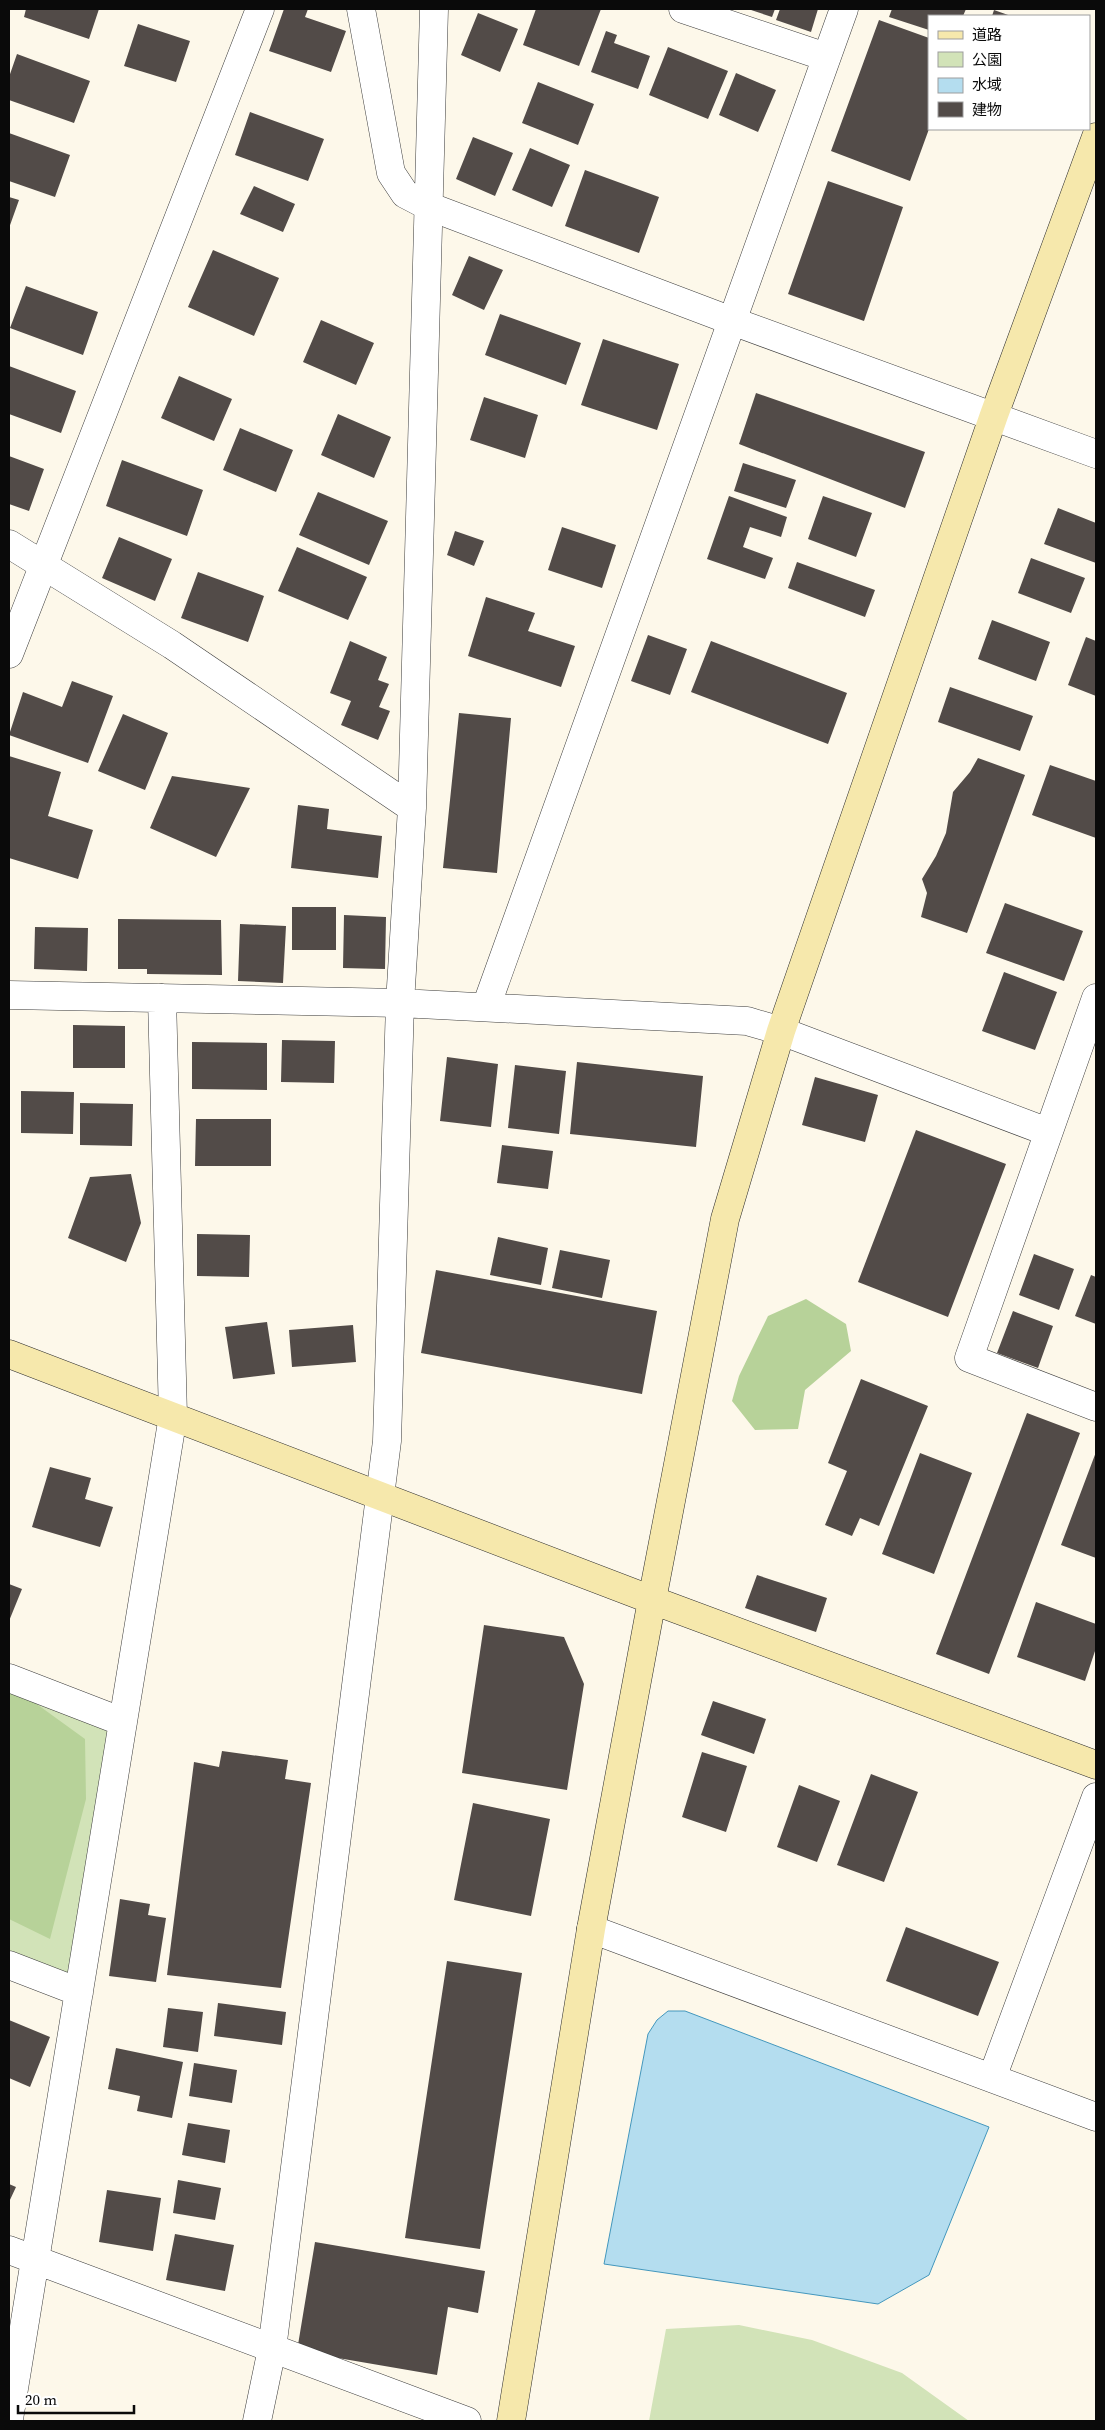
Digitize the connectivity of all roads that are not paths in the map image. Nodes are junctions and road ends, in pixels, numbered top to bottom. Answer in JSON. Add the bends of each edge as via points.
{"nodes":[{"id":1,"x":260,"y":9,"type":"edge"},
{"id":2,"x":361,"y":9,"type":"edge"},
{"id":3,"x":434,"y":9,"type":"edge"},
{"id":4,"x":683,"y":9,"type":"edge"},
{"id":5,"x":844,"y":9,"type":"edge"},
{"id":6,"x":826,"y":57,"type":"junction"},
{"id":7,"x":1096,"y":137,"type":"edge"},
{"id":8,"x":428,"y":206,"type":"junction"},
{"id":9,"x":732,"y":321,"type":"junction"},
{"id":10,"x":994,"y":415,"type":"junction"},
{"id":11,"x":1096,"y":454,"type":"edge"},
{"id":12,"x":9,"y":544,"type":"edge"},
{"id":13,"x":42,"y":565,"type":"junction"},
{"id":14,"x":9,"y":654,"type":"edge"},
{"id":15,"x":412,"y":808,"type":"junction"},
{"id":16,"x":9,"y":995,"type":"edge"},
{"id":17,"x":162,"y":998,"type":"junction"},
{"id":18,"x":1096,"y":998,"type":"edge"},
{"id":19,"x":400,"y":1002,"type":"junction"},
{"id":20,"x":486,"y":1007,"type":"junction"},
{"id":21,"x":781,"y":1031,"type":"junction"},
{"id":22,"x":1048,"y":1132,"type":"junction"},
{"id":23,"x":9,"y":1354,"type":"edge"},
{"id":24,"x":1096,"y":1407,"type":"edge"},
{"id":25,"x":173,"y":1416,"type":"junction"},
{"id":26,"x":379,"y":1496,"type":"junction"},
{"id":27,"x":652,"y":1600,"type":"junction"},
{"id":28,"x":9,"y":1678,"type":"edge"},
{"id":29,"x":123,"y":1722,"type":"junction"},
{"id":30,"x":1096,"y":1765,"type":"edge"},
{"id":31,"x":1096,"y":1797,"type":"edge"},
{"id":32,"x":591,"y":1929,"type":"junction"},
{"id":33,"x":9,"y":1965,"type":"edge"},
{"id":34,"x":79,"y":1992,"type":"junction"},
{"id":35,"x":992,"y":2078,"type":"junction"},
{"id":36,"x":1096,"y":2117,"type":"edge"},
{"id":37,"x":9,"y":2250,"type":"edge"},
{"id":38,"x":35,"y":2260,"type":"junction"},
{"id":39,"x":272,"y":2349,"type":"junction"},
{"id":40,"x":9,"y":2419,"type":"edge"},
{"id":41,"x":258,"y":2421,"type":"edge"},
{"id":42,"x":467,"y":2421,"type":"edge"},
{"id":43,"x":511,"y":2421,"type":"edge"}],
"edges":[{"from":1,"to":13,"type":"street"},
{"from":2,"to":8,"type":"street","via":[[391,173],[405,194]]},
{"from":3,"to":8,"type":"street"},
{"from":4,"to":6,"type":"street"},
{"from":5,"to":6,"type":"street"},
{"from":6,"to":9,"type":"street"},
{"from":7,"to":10,"type":"street"},
{"from":8,"to":9,"type":"street"},
{"from":8,"to":15,"type":"street"},
{"from":9,"to":10,"type":"street"},
{"from":9,"to":20,"type":"street"},
{"from":10,"to":11,"type":"street"},
{"from":10,"to":21,"type":"street"},
{"from":12,"to":13,"type":"street"},
{"from":13,"to":14,"type":"street"},
{"from":13,"to":15,"type":"street","via":[[172,645]]},
{"from":15,"to":19,"type":"street"},
{"from":16,"to":17,"type":"street"},
{"from":17,"to":19,"type":"street"},
{"from":17,"to":25,"type":"street"},
{"from":18,"to":22,"type":"street"},
{"from":19,"to":20,"type":"street"},
{"from":19,"to":26,"type":"street","via":[[387,1441]]},
{"from":20,"to":21,"type":"street","via":[[747,1021]]},
{"from":21,"to":22,"type":"street"},
{"from":21,"to":27,"type":"street","via":[[725,1219]]},
{"from":22,"to":24,"type":"street","via":[[969,1358]]},
{"from":23,"to":25,"type":"street"},
{"from":25,"to":26,"type":"street"},
{"from":25,"to":29,"type":"street"},
{"from":26,"to":27,"type":"street"},
{"from":26,"to":39,"type":"street"},
{"from":27,"to":30,"type":"street"},
{"from":27,"to":32,"type":"street"},
{"from":28,"to":29,"type":"street"},
{"from":29,"to":34,"type":"street"},
{"from":31,"to":35,"type":"street"},
{"from":32,"to":35,"type":"street"},
{"from":32,"to":43,"type":"street"},
{"from":33,"to":34,"type":"street"},
{"from":34,"to":38,"type":"street"},
{"from":35,"to":36,"type":"street"},
{"from":37,"to":38,"type":"street"},
{"from":38,"to":39,"type":"street"},
{"from":38,"to":40,"type":"street"},
{"from":39,"to":41,"type":"street"},
{"from":39,"to":42,"type":"street"}]}
